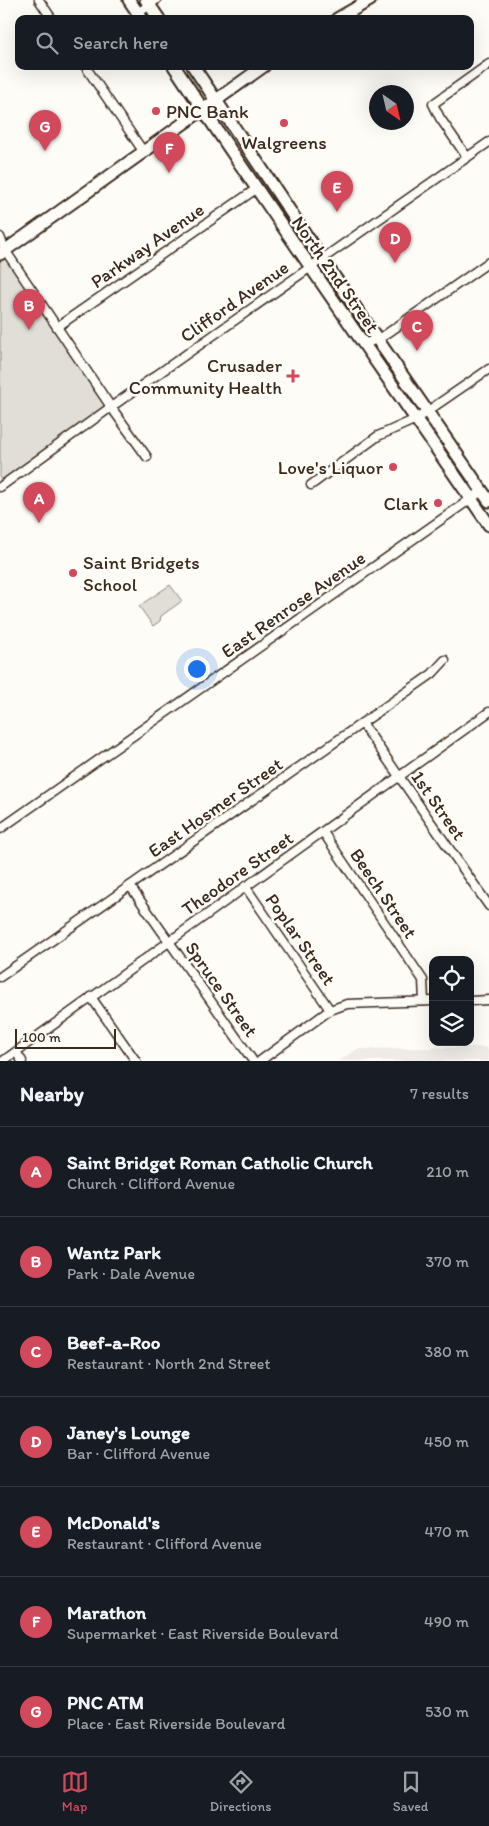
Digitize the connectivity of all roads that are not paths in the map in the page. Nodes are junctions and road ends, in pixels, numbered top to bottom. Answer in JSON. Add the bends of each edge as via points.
{"nodes":[{"id":1,"x":40,"y":0,"type":"edge"},
{"id":2,"x":129,"y":0,"type":"edge"},
{"id":3,"x":151,"y":2,"type":"edge"},
{"id":4,"x":364,"y":2,"type":"edge"},
{"id":5,"x":49,"y":15,"type":"edge"},
{"id":6,"x":139,"y":15,"type":"edge"},
{"id":7,"x":141,"y":15,"type":"edge"},
{"id":8,"x":157,"y":15,"type":"edge"},
{"id":9,"x":343,"y":15,"type":"edge"},
{"id":10,"x":489,"y":64,"type":"edge"},
{"id":11,"x":88,"y":70,"type":"edge"},
{"id":12,"x":177,"y":70,"type":"edge"},
{"id":13,"x":195,"y":70,"type":"edge"},
{"id":14,"x":258,"y":70,"type":"edge"},
{"id":15,"x":216,"y":100,"type":"junction"},
{"id":16,"x":202,"y":109,"type":"junction"},
{"id":17,"x":489,"y":142,"type":"edge"},
{"id":18,"x":143,"y":151,"type":"junction"},
{"id":19,"x":467,"y":158,"type":"junction"},
{"id":20,"x":256,"y":189,"type":"junction"},
{"id":21,"x":286,"y":205,"type":"junction"},
{"id":22,"x":273,"y":214,"type":"junction"},
{"id":23,"x":0,"y":238,"type":"edge"},
{"id":24,"x":2,"y":252,"type":"edge"},
{"id":25,"x":322,"y":259,"type":"junction"},
{"id":26,"x":489,"y":262,"type":"edge"},
{"id":27,"x":310,"y":268,"type":"junction"},
{"id":28,"x":57,"y":327,"type":"junction"},
{"id":29,"x":377,"y":338,"type":"junction"},
{"id":30,"x":364,"y":344,"type":"junction"},
{"id":31,"x":489,"y":369,"type":"edge"},
{"id":32,"x":111,"y":407,"type":"junction"},
{"id":33,"x":427,"y":412,"type":"junction"},
{"id":34,"x":416,"y":419,"type":"junction"},
{"id":35,"x":147,"y":457,"type":"dead end"},
{"id":36,"x":311,"y":485,"type":"dead end"},
{"id":37,"x":0,"y":487,"type":"edge"},
{"id":38,"x":486,"y":496,"type":"edge"},
{"id":39,"x":471,"y":499,"type":"junction"},
{"id":40,"x":489,"y":525,"type":"edge"},
{"id":41,"x":445,"y":660,"type":"dead end"},
{"id":42,"x":489,"y":712,"type":"edge"},
{"id":43,"x":362,"y":723,"type":"junction"},
{"id":44,"x":399,"y":775,"type":"junction"},
{"id":45,"x":0,"y":828,"type":"edge"},
{"id":46,"x":323,"y":832,"type":"junction"},
{"id":47,"x":130,"y":886,"type":"junction"},
{"id":48,"x":245,"y":886,"type":"junction"},
{"id":49,"x":489,"y":906,"type":"edge"},
{"id":50,"x":168,"y":941,"type":"junction"},
{"id":51,"x":0,"y":977,"type":"edge"},
{"id":52,"x":91,"y":997,"type":"junction"},
{"id":53,"x":474,"y":1000,"type":"edge"},
{"id":54,"x":489,"y":1000,"type":"edge"},
{"id":55,"x":424,"y":1001,"type":"junction"},
{"id":56,"x":429,"y":1001,"type":"edge"},
{"id":57,"x":330,"y":1010,"type":"junction"},
{"id":58,"x":16,"y":1052,"type":"junction"},
{"id":59,"x":3,"y":1061,"type":"edge"},
{"id":60,"x":22,"y":1061,"type":"edge"},
{"id":61,"x":136,"y":1061,"type":"edge"},
{"id":62,"x":253,"y":1061,"type":"edge"},
{"id":63,"x":260,"y":1061,"type":"edge"}],
"edges":[{"from":1,"to":5,"type":"street"},
{"from":2,"to":6,"type":"main road"},
{"from":3,"to":7,"type":"street"},
{"from":3,"to":8,"type":"main road"},
{"from":4,"to":9,"type":"main road"},
{"from":10,"to":19,"type":"street","via":[[433,104]]},
{"from":11,"to":18,"type":"street"},
{"from":12,"to":16,"type":"main road","name":"North 2nd Street"},
{"from":13,"to":15,"type":"main road","name":"North 2nd Street"},
{"from":14,"to":15,"type":"main road"},
{"from":15,"to":16,"type":"main road"},
{"from":15,"to":21,"type":"main road","name":"North 2nd Street"},
{"from":16,"to":18,"type":"main road"},
{"from":16,"to":20,"type":"main road","name":"North 2nd Street"},
{"from":17,"to":19,"type":"street","name":"Clifford Avenue"},
{"from":18,"to":24,"type":"main road"},
{"from":19,"to":25,"type":"street","name":"Clifford Avenue"},
{"from":20,"to":22,"type":"main road","name":"North 2nd Street"},
{"from":20,"to":28,"type":"street","name":"Parkway Avenue"},
{"from":21,"to":22,"type":"main road"},
{"from":21,"to":25,"type":"main road","name":"North 2nd Street"},
{"from":22,"to":27,"type":"main road","name":"North 2nd Street"},
{"from":23,"to":24,"type":"street"},
{"from":24,"to":28,"type":"street"},
{"from":25,"to":27,"type":"street","name":"Clifford Avenue"},
{"from":25,"to":29,"type":"main road","name":"North 2nd Street"},
{"from":26,"to":29,"type":"street"},
{"from":27,"to":30,"type":"main road","name":"North 2nd Street"},
{"from":27,"to":32,"type":"street","name":"Clifford Avenue"},
{"from":28,"to":32,"type":"street"},
{"from":29,"to":30,"type":"street"},
{"from":29,"to":33,"type":"main road","name":"North 2nd Street"},
{"from":30,"to":34,"type":"main road","name":"North 2nd Street"},
{"from":31,"to":33,"type":"street"},
{"from":32,"to":35,"type":"street"},
{"from":32,"to":37,"type":"street","name":"Clifford Avenue"},
{"from":33,"to":34,"type":"street"},
{"from":33,"to":38,"type":"main road","name":"North 2nd Street"},
{"from":34,"to":36,"type":"street","via":[[378,436]]},
{"from":34,"to":39,"type":"main road","name":"North 2nd Street"},
{"from":38,"to":39,"type":"street","name":"East Renrose Avenue"},
{"from":39,"to":40,"type":"main road","name":"North 2nd Street"},
{"from":39,"to":45,"type":"street","name":"East Renrose Avenue"},
{"from":41,"to":43,"type":"street","name":"East Hosmer Street","via":[[432,674]]},
{"from":42,"to":44,"type":"street","name":"Theodore Street"},
{"from":43,"to":44,"type":"street","name":"1st Street"},
{"from":43,"to":47,"type":"street","name":"East Hosmer Street"},
{"from":44,"to":46,"type":"street","name":"Theodore Street"},
{"from":44,"to":49,"type":"street","name":"1st Street"},
{"from":46,"to":48,"type":"street","name":"Theodore Street"},
{"from":46,"to":55,"type":"street","name":"Beech Street","via":[[423,980]]},
{"from":47,"to":50,"type":"street","name":"Spruce Street"},
{"from":47,"to":51,"type":"street","name":"East Hosmer Street"},
{"from":48,"to":50,"type":"street","name":"Theodore Street"},
{"from":48,"to":57,"type":"street","name":"Poplar Street"},
{"from":50,"to":52,"type":"street","name":"Theodore Street"},
{"from":50,"to":62,"type":"street","name":"Spruce Street"},
{"from":52,"to":58,"type":"street","name":"Theodore Street"},
{"from":52,"to":61,"type":"street"},
{"from":53,"to":54,"type":"street"},
{"from":55,"to":56,"type":"street"},
{"from":55,"to":57,"type":"street","via":[[347,1004]]},
{"from":57,"to":63,"type":"street"},
{"from":58,"to":59,"type":"street","name":"Theodore Street"},
{"from":58,"to":60,"type":"street"}]}
